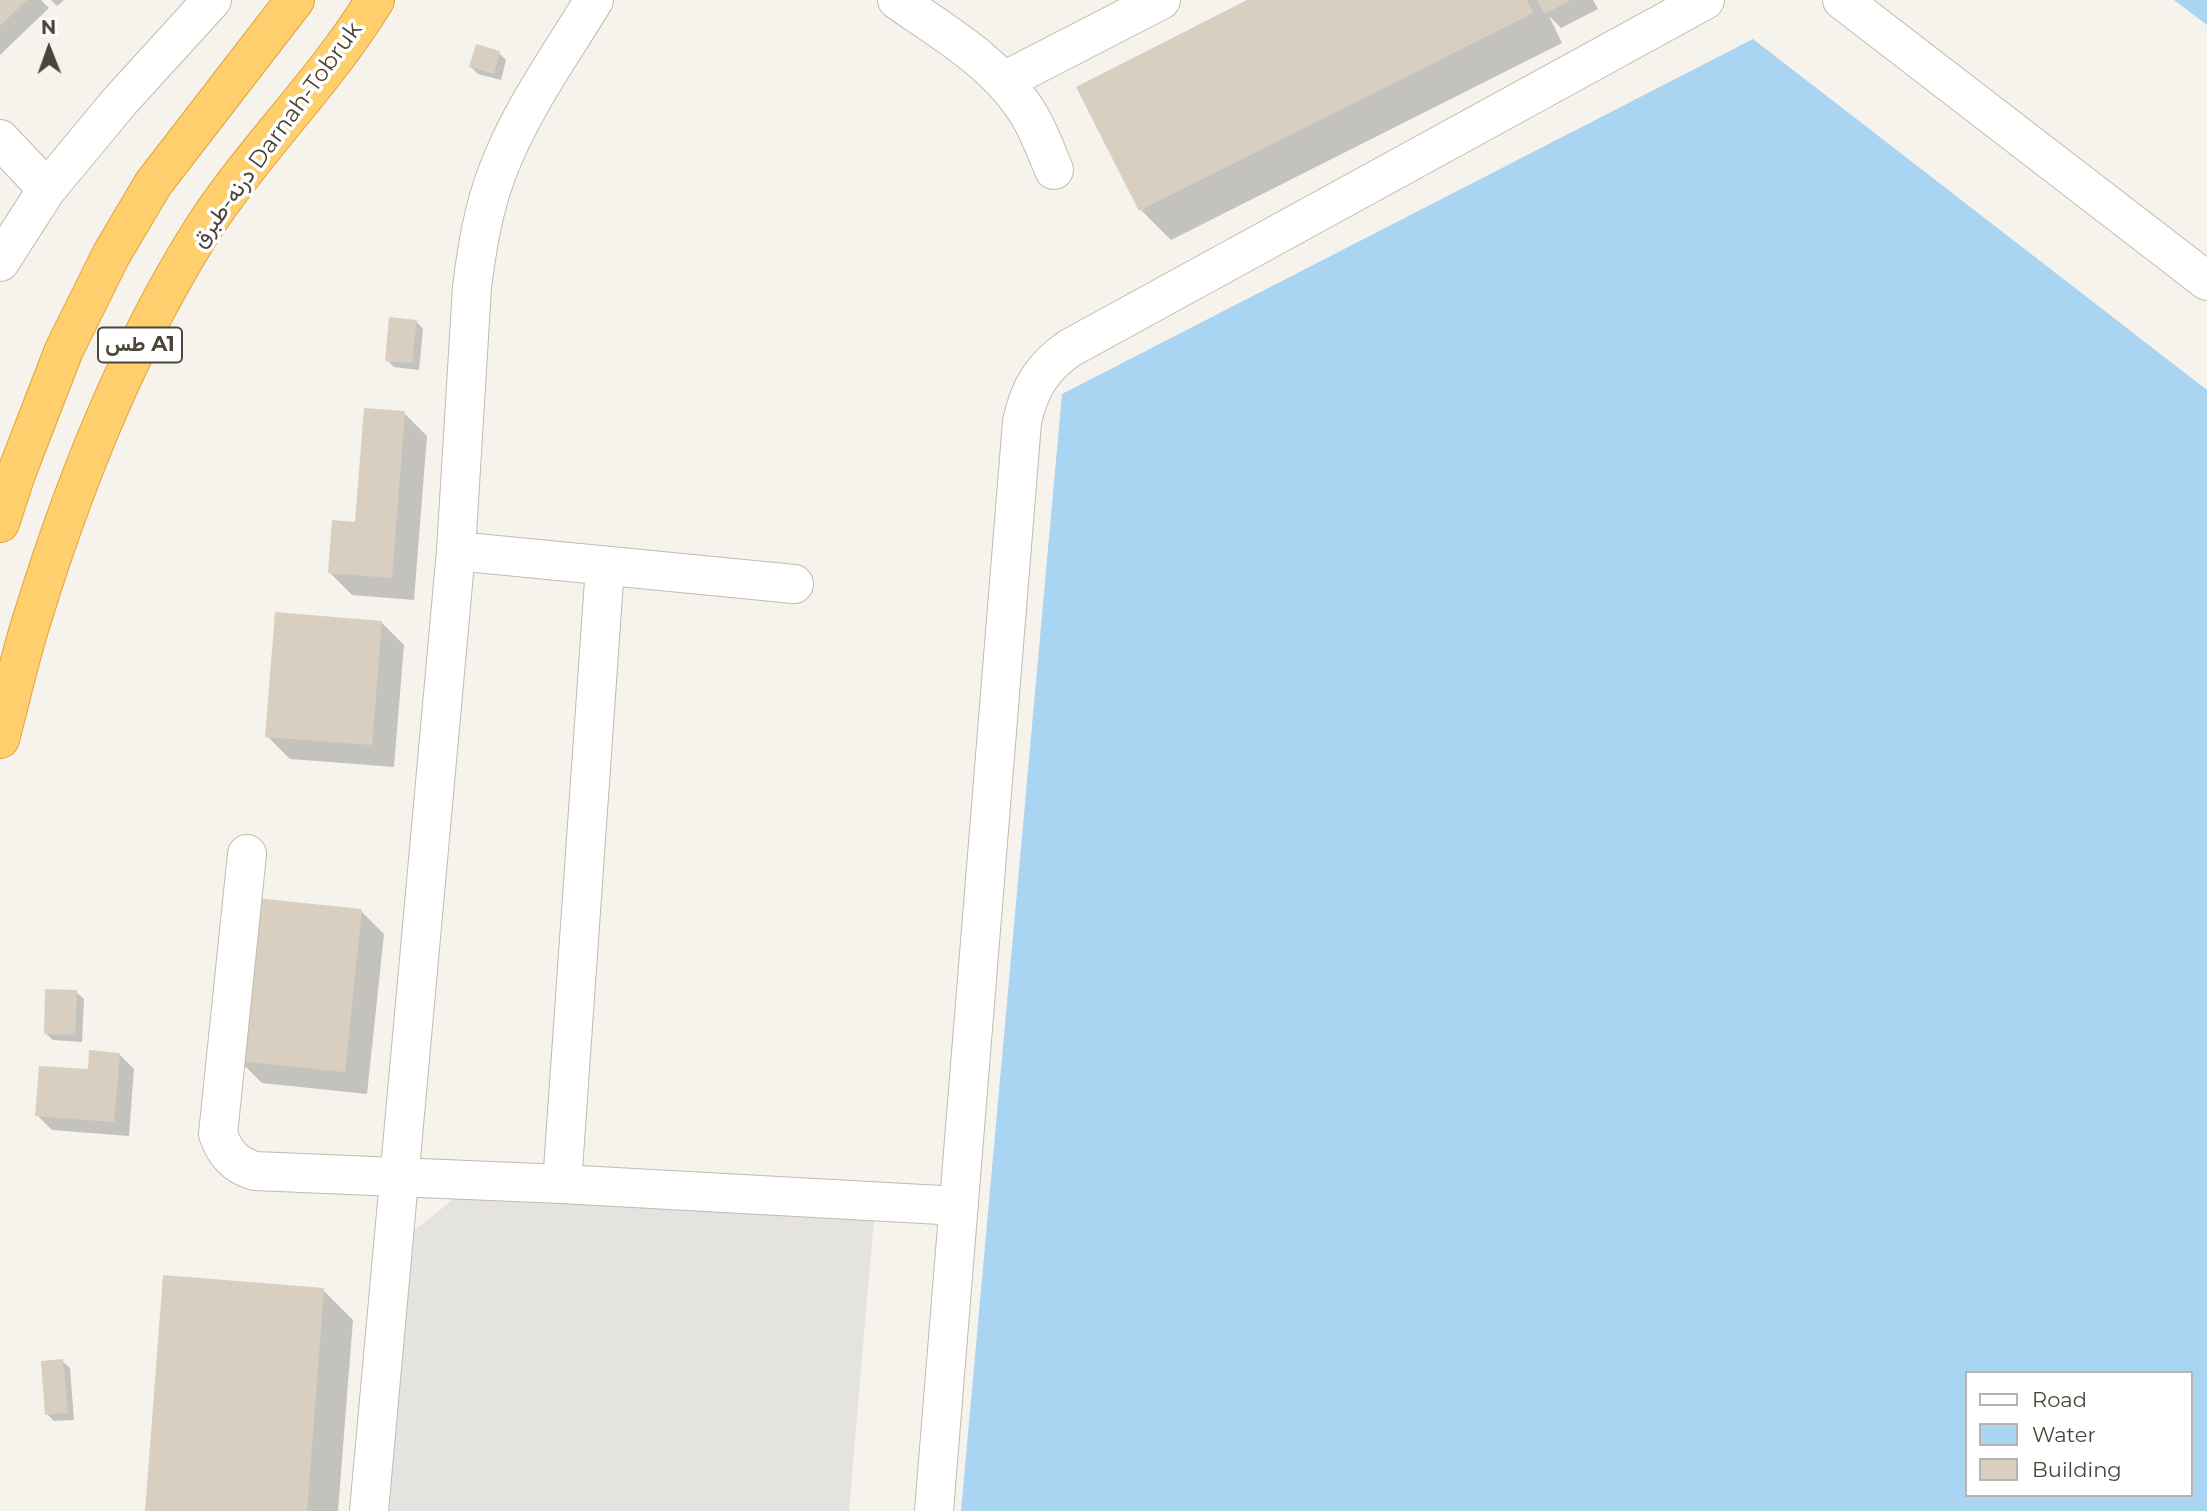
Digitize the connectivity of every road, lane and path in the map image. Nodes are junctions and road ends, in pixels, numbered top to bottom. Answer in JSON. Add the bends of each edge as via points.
{"nodes":[{"id":1,"x":212,"y":0,"type":"edge"},
{"id":2,"x":295,"y":0,"type":"edge"},
{"id":3,"x":375,"y":0,"type":"edge"},
{"id":4,"x":594,"y":0,"type":"edge"},
{"id":5,"x":897,"y":0,"type":"edge"},
{"id":6,"x":1161,"y":0,"type":"edge"},
{"id":7,"x":1705,"y":0,"type":"edge"},
{"id":8,"x":1842,"y":0,"type":"edge"},
{"id":9,"x":1003,"y":80,"type":"junction"},
{"id":10,"x":0,"y":139,"type":"edge"},
{"id":11,"x":1054,"y":170,"type":"dead end"},
{"id":12,"x":47,"y":189,"type":"junction"},
{"id":13,"x":0,"y":262,"type":"edge"},
{"id":14,"x":2207,"y":281,"type":"edge"},
{"id":15,"x":0,"y":523,"type":"edge"},
{"id":16,"x":456,"y":551,"type":"junction"},
{"id":17,"x":605,"y":566,"type":"junction"},
{"id":18,"x":794,"y":584,"type":"dead end"},
{"id":19,"x":0,"y":739,"type":"edge"},
{"id":20,"x":247,"y":854,"type":"dead end"},
{"id":21,"x":400,"y":1177,"type":"junction"},
{"id":22,"x":562,"y":1184,"type":"junction"},
{"id":23,"x":959,"y":1206,"type":"junction"},
{"id":24,"x":369,"y":1511,"type":"edge"},
{"id":25,"x":934,"y":1511,"type":"edge"}],
"edges":[{"from":1,"to":12,"type":"street"},
{"from":2,"to":15,"type":"highway","number":"طس A1","via":[[153,184],[111,255],[64,350]]},
{"from":3,"to":19,"type":"highway","name":"درنه-طبرق Darnah-Tobruk","number":"طس A1","via":[[327,70],[250,163],[167,291],[71,500],[32,618]]},
{"from":4,"to":16,"type":"street","via":[[512,137],[485,210],[471,287]]},
{"from":5,"to":9,"type":"street"},
{"from":6,"to":9,"type":"street"},
{"from":7,"to":23,"type":"street","via":[[1070,348],[1033,385],[1022,422]]},
{"from":8,"to":14,"type":"street"},
{"from":9,"to":11,"type":"street","via":[[1025,108]]},
{"from":10,"to":12,"type":"street"},
{"from":12,"to":13,"type":"street"},
{"from":16,"to":17,"type":"street"},
{"from":16,"to":21,"type":"street"},
{"from":17,"to":18,"type":"street"},
{"from":17,"to":22,"type":"street"},
{"from":20,"to":21,"type":"street","via":[[219,1121],[223,1148],[237,1163],[255,1171]]},
{"from":21,"to":22,"type":"street"},
{"from":21,"to":24,"type":"street"},
{"from":22,"to":23,"type":"street"},
{"from":23,"to":25,"type":"street"}]}
